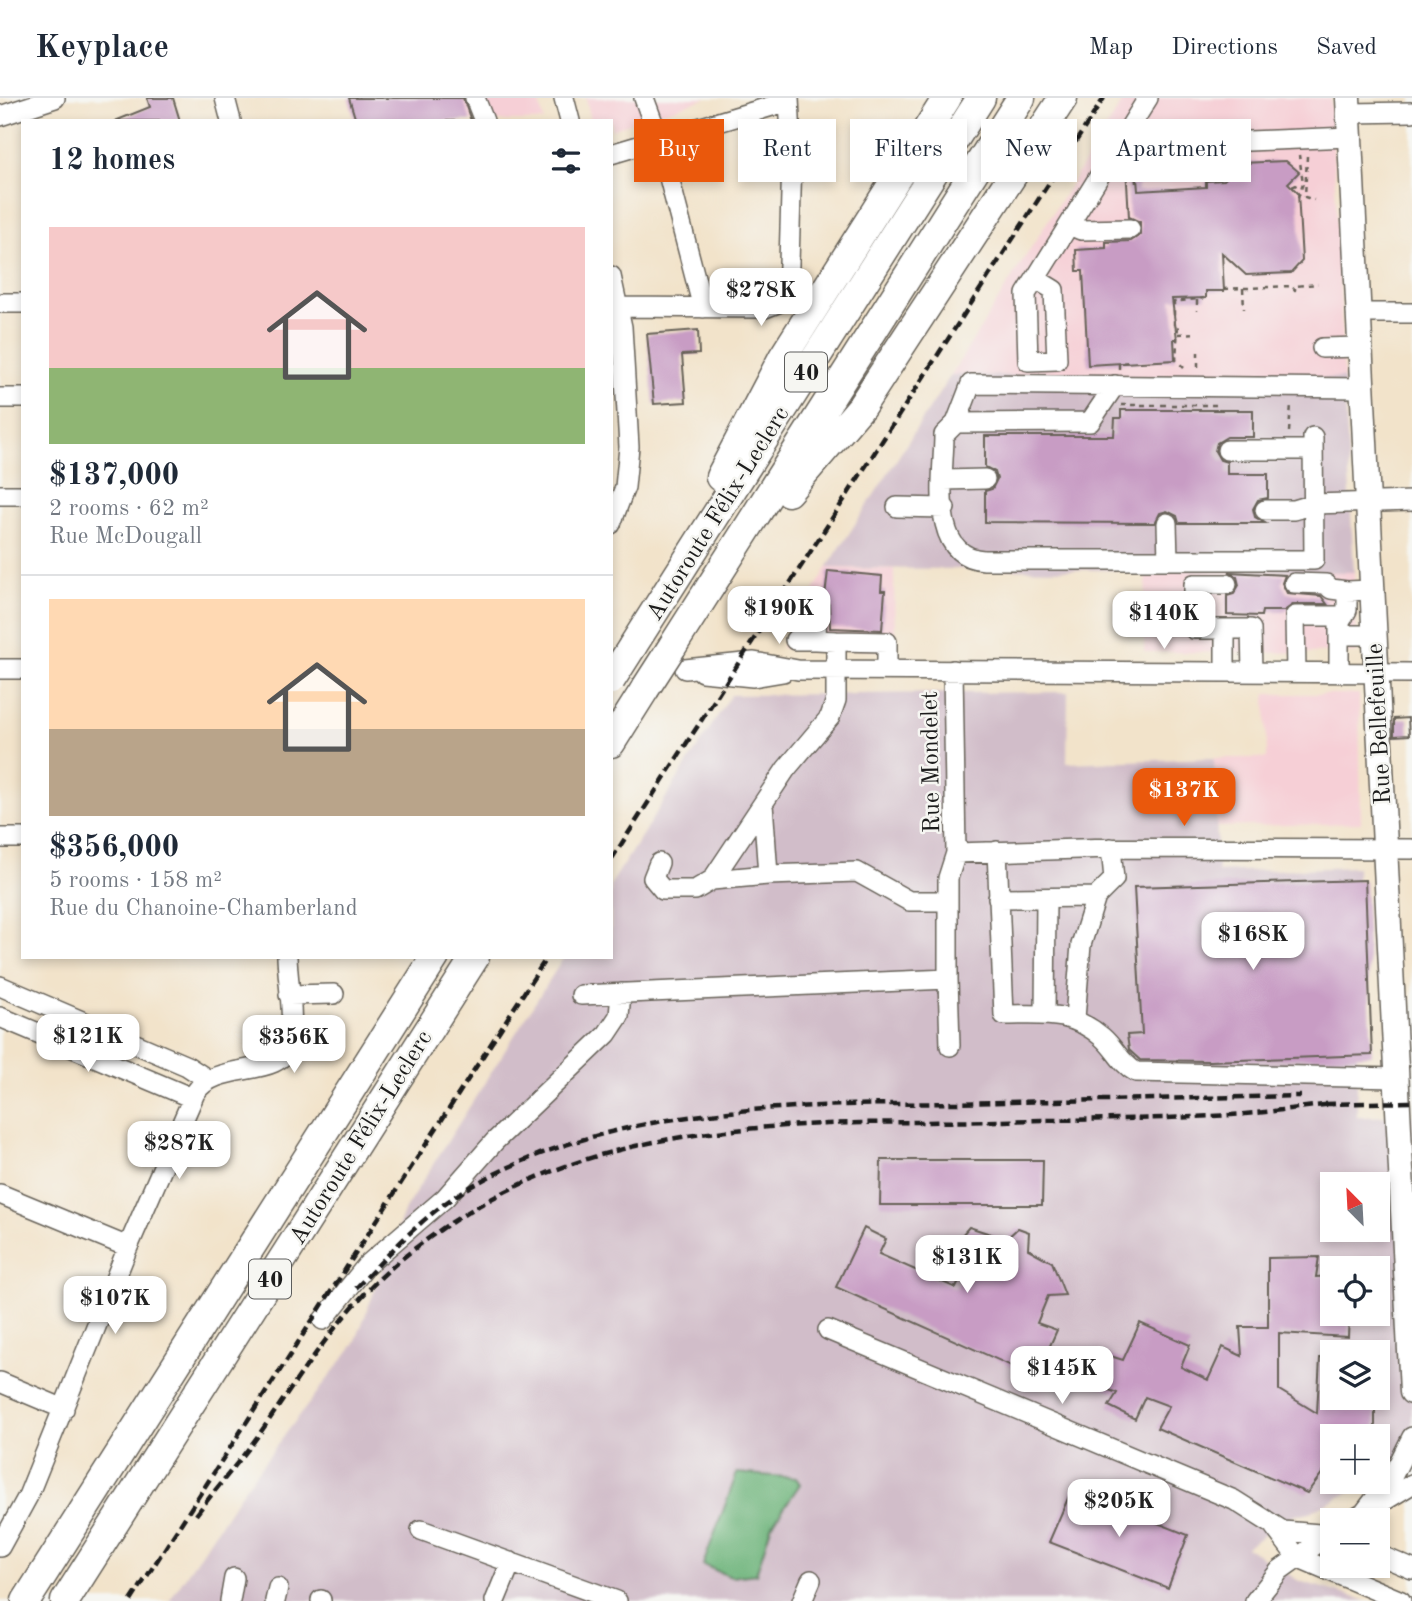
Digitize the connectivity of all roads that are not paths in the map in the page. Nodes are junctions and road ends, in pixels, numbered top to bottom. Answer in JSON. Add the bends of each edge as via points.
{"nodes":[{"id":1,"x":55,"y":98,"type":"edge"},
{"id":2,"x":225,"y":98,"type":"edge"},
{"id":3,"x":475,"y":98,"type":"edge"},
{"id":4,"x":564,"y":98,"type":"edge"},
{"id":5,"x":644,"y":98,"type":"edge"},
{"id":6,"x":947,"y":98,"type":"edge"},
{"id":7,"x":981,"y":98,"type":"edge"},
{"id":8,"x":1021,"y":98,"type":"edge"},
{"id":9,"x":1063,"y":98,"type":"edge"},
{"id":10,"x":1148,"y":98,"type":"edge"},
{"id":11,"x":789,"y":100,"type":"edge"},
{"id":12,"x":1412,"y":112,"type":"edge"},
{"id":13,"x":0,"y":116,"type":"edge"},
{"id":14,"x":1349,"y":116,"type":"edge"},
{"id":15,"x":230,"y":119,"type":"edge"},
{"id":16,"x":483,"y":119,"type":"edge"},
{"id":17,"x":569,"y":119,"type":"edge"},
{"id":18,"x":652,"y":119,"type":"edge"},
{"id":19,"x":1135,"y":119,"type":"edge"},
{"id":20,"x":724,"y":120,"type":"edge"},
{"id":21,"x":1251,"y":130,"type":"edge"},
{"id":22,"x":634,"y":147,"type":"edge"},
{"id":23,"x":613,"y":153,"type":"edge"},
{"id":24,"x":670,"y":182,"type":"edge"},
{"id":25,"x":1096,"y":182,"type":"edge"},
{"id":26,"x":1069,"y":225,"type":"junction"},
{"id":27,"x":1130,"y":229,"type":"dead end"},
{"id":28,"x":1036,"y":279,"type":"dead end"},
{"id":29,"x":0,"y":303,"type":"edge"},
{"id":30,"x":21,"y":303,"type":"edge"},
{"id":31,"x":615,"y":307,"type":"edge"},
{"id":32,"x":703,"y":308,"type":"junction"},
{"id":33,"x":1359,"y":313,"type":"junction"},
{"id":34,"x":1412,"y":313,"type":"edge"},
{"id":35,"x":1360,"y":347,"type":"junction"},
{"id":36,"x":1322,"y":348,"type":"dead end"},
{"id":37,"x":1117,"y":377,"type":"junction"},
{"id":38,"x":1362,"y":388,"type":"junction"},
{"id":39,"x":0,"y":398,"type":"edge"},
{"id":40,"x":21,"y":398,"type":"edge"},
{"id":41,"x":956,"y":423,"type":"junction"},
{"id":42,"x":1227,"y":450,"type":"dead end"},
{"id":43,"x":985,"y":479,"type":"dead end"},
{"id":44,"x":944,"y":480,"type":"junction"},
{"id":45,"x":0,"y":495,"type":"edge"},
{"id":46,"x":21,"y":495,"type":"edge"},
{"id":47,"x":1367,"y":501,"type":"junction"},
{"id":48,"x":1412,"y":501,"type":"edge"},
{"id":49,"x":1314,"y":504,"type":"junction"},
{"id":50,"x":897,"y":507,"type":"dead end"},
{"id":51,"x":945,"y":508,"type":"junction"},
{"id":52,"x":1265,"y":510,"type":"dead end"},
{"id":53,"x":613,"y":519,"type":"edge"},
{"id":54,"x":1167,"y":523,"type":"dead end"},
{"id":55,"x":1168,"y":560,"type":"junction"},
{"id":56,"x":721,"y":571,"type":"junction"},
{"id":57,"x":1294,"y":583,"type":"dead end"},
{"id":58,"x":1227,"y":584,"type":"dead end"},
{"id":59,"x":817,"y":605,"type":"dead end"},
{"id":60,"x":1353,"y":609,"type":"junction"},
{"id":61,"x":1225,"y":629,"type":"junction"},
{"id":62,"x":1373,"y":635,"type":"junction"},
{"id":63,"x":795,"y":640,"type":"dead end"},
{"id":64,"x":816,"y":640,"type":"junction"},
{"id":65,"x":836,"y":641,"type":"junction"},
{"id":66,"x":632,"y":647,"type":"junction"},
{"id":67,"x":679,"y":658,"type":"junction"},
{"id":68,"x":613,"y":668,"type":"edge"},
{"id":69,"x":0,"y":669,"type":"edge"},
{"id":70,"x":21,"y":669,"type":"edge"},
{"id":71,"x":837,"y":670,"type":"junction"},
{"id":72,"x":887,"y":670,"type":"junction"},
{"id":73,"x":953,"y":670,"type":"junction"},
{"id":74,"x":1225,"y":672,"type":"junction"},
{"id":75,"x":1252,"y":672,"type":"junction"},
{"id":76,"x":1296,"y":672,"type":"junction"},
{"id":77,"x":1339,"y":672,"type":"junction"},
{"id":78,"x":1375,"y":673,"type":"junction"},
{"id":79,"x":1412,"y":673,"type":"edge"},
{"id":80,"x":613,"y":677,"type":"edge"},
{"id":81,"x":613,"y":740,"type":"edge"},
{"id":82,"x":763,"y":804,"type":"junction"},
{"id":83,"x":0,"y":838,"type":"edge"},
{"id":84,"x":21,"y":838,"type":"edge"},
{"id":85,"x":1111,"y":848,"type":"junction"},
{"id":86,"x":1384,"y":849,"type":"junction"},
{"id":87,"x":1412,"y":849,"type":"edge"},
{"id":88,"x":997,"y":851,"type":"junction"},
{"id":89,"x":956,"y":853,"type":"junction"},
{"id":90,"x":659,"y":863,"type":"dead end"},
{"id":91,"x":768,"y":875,"type":"junction"},
{"id":92,"x":712,"y":880,"type":"junction"},
{"id":93,"x":1096,"y":897,"type":"junction"},
{"id":94,"x":998,"y":898,"type":"junction"},
{"id":95,"x":1046,"y":898,"type":"junction"},
{"id":96,"x":948,"y":901,"type":"junction"},
{"id":97,"x":287,"y":959,"type":"edge"},
{"id":98,"x":434,"y":959,"type":"edge"},
{"id":99,"x":474,"y":959,"type":"edge"},
{"id":100,"x":948,"y":979,"type":"junction"},
{"id":101,"x":0,"y":986,"type":"edge"},
{"id":102,"x":621,"y":993,"type":"junction"},
{"id":103,"x":334,"y":994,"type":"dead end"},
{"id":104,"x":289,"y":995,"type":"junction"},
{"id":105,"x":581,"y":995,"type":"dead end"},
{"id":106,"x":1045,"y":1015,"type":"junction"},
{"id":107,"x":0,"y":1017,"type":"edge"},
{"id":108,"x":1075,"y":1018,"type":"junction"},
{"id":109,"x":950,"y":1046,"type":"dead end"},
{"id":110,"x":1395,"y":1078,"type":"junction"},
{"id":111,"x":207,"y":1079,"type":"junction"},
{"id":112,"x":192,"y":1098,"type":"junction"},
{"id":113,"x":0,"y":1194,"type":"edge"},
{"id":114,"x":128,"y":1248,"type":"junction"},
{"id":115,"x":323,"y":1320,"type":"dead end"},
{"id":116,"x":828,"y":1330,"type":"dead end"},
{"id":117,"x":0,"y":1382,"type":"edge"},
{"id":118,"x":1412,"y":1392,"type":"edge"},
{"id":119,"x":64,"y":1409,"type":"junction"},
{"id":120,"x":1412,"y":1437,"type":"edge"},
{"id":121,"x":1412,"y":1485,"type":"edge"},
{"id":122,"x":1366,"y":1508,"type":"edge"},
{"id":123,"x":1373,"y":1508,"type":"edge"},
{"id":124,"x":1273,"y":1525,"type":"junction"},
{"id":125,"x":421,"y":1530,"type":"dead end"},
{"id":126,"x":1320,"y":1533,"type":"edge"},
{"id":127,"x":1320,"y":1541,"type":"edge"},
{"id":128,"x":0,"y":1547,"type":"edge"},
{"id":129,"x":1297,"y":1556,"type":"junction"},
{"id":130,"x":1390,"y":1560,"type":"edge"},
{"id":131,"x":511,"y":1562,"type":"junction"},
{"id":132,"x":1412,"y":1569,"type":"edge"},
{"id":133,"x":234,"y":1578,"type":"dead end"},
{"id":134,"x":811,"y":1580,"type":"dead end"},
{"id":135,"x":26,"y":1601,"type":"edge"},
{"id":136,"x":65,"y":1601,"type":"edge"},
{"id":137,"x":230,"y":1601,"type":"edge"},
{"id":138,"x":495,"y":1601,"type":"edge"},
{"id":139,"x":617,"y":1601,"type":"edge"},
{"id":140,"x":802,"y":1601,"type":"edge"},
{"id":141,"x":1255,"y":1601,"type":"edge"},
{"id":142,"x":1401,"y":1601,"type":"edge"}],
"edges":[{"from":1,"to":13,"type":"street"},
{"from":2,"to":15,"type":"street"},
{"from":3,"to":16,"type":"street"},
{"from":4,"to":17,"type":"street"},
{"from":5,"to":18,"type":"street"},
{"from":6,"to":66,"type":"highway","via":[[783,357]]},
{"from":7,"to":66,"type":"highway","name":"Autoroute Félix-Leclerc","number":"40"},
{"from":8,"to":56,"type":"highway","name":"Autoroute Félix-Leclerc","number":"40"},
{"from":9,"to":56,"type":"highway","via":[[861,407]]},
{"from":10,"to":19,"type":"street"},
{"from":11,"to":20,"type":"street"},
{"from":11,"to":32,"type":"street","via":[[788,299],[765,308]]},
{"from":12,"to":14,"type":"street"},
{"from":14,"to":21,"type":"street"},
{"from":14,"to":33,"type":"main road","name":"Rue Bellefeuille"},
{"from":22,"to":23,"type":"street"},
{"from":24,"to":32,"type":"street"},
{"from":25,"to":26,"type":"street"},
{"from":26,"to":27,"type":"street","via":[[1081,230]]},
{"from":26,"to":28,"type":"street"},
{"from":29,"to":30,"type":"street"},
{"from":31,"to":32,"type":"street"},
{"from":31,"to":53,"type":"street","via":[[622,327],[629,463]]},
{"from":33,"to":34,"type":"street"},
{"from":33,"to":35,"type":"main road","name":"Rue Bellefeuille"},
{"from":35,"to":36,"type":"street"},
{"from":35,"to":38,"type":"main road","name":"Rue Bellefeuille"},
{"from":37,"to":38,"type":"street"},
{"from":37,"to":41,"type":"street","via":[[1090,422]]},
{"from":37,"to":41,"type":"street","via":[[971,384]]},
{"from":38,"to":47,"type":"main road","name":"Rue Bellefeuille"},
{"from":39,"to":40,"type":"street"},
{"from":41,"to":44,"type":"street","via":[[944,435]]},
{"from":42,"to":49,"type":"street","via":[[1313,444]]},
{"from":43,"to":44,"type":"street"},
{"from":44,"to":51,"type":"street"},
{"from":45,"to":46,"type":"street"},
{"from":47,"to":48,"type":"street"},
{"from":47,"to":49,"type":"street"},
{"from":47,"to":60,"type":"main road","name":"Rue Bellefeuille"},
{"from":49,"to":52,"type":"street","via":[[1294,510]]},
{"from":49,"to":55,"type":"street","via":[[1314,560]]},
{"from":50,"to":51,"type":"street"},
{"from":51,"to":55,"type":"street","via":[[951,543],[977,560]]},
{"from":54,"to":55,"type":"street"},
{"from":56,"to":67,"type":"highway","name":"Autoroute Félix-Leclerc","number":"40"},
{"from":57,"to":60,"type":"street","via":[[1326,584]]},
{"from":58,"to":61,"type":"street","via":[[1195,584],[1194,629]]},
{"from":59,"to":64,"type":"street"},
{"from":60,"to":62,"type":"main road","name":"Rue Bellefeuille"},
{"from":60,"to":62,"type":"street"},
{"from":60,"to":76,"type":"street","via":[[1295,613]]},
{"from":60,"to":77,"type":"street"},
{"from":61,"to":74,"type":"street"},
{"from":61,"to":75,"type":"street","via":[[1251,629]]},
{"from":62,"to":78,"type":"main road","name":"Rue Bellefeuille"},
{"from":63,"to":64,"type":"street"},
{"from":64,"to":65,"type":"street"},
{"from":65,"to":71,"type":"street"},
{"from":65,"to":72,"type":"street","via":[[887,642]]},
{"from":66,"to":80,"type":"highway","name":"Autoroute Félix-Leclerc","number":"40","bridge":true},
{"from":67,"to":68,"type":"street"},
{"from":67,"to":71,"type":"street"},
{"from":67,"to":81,"type":"highway","name":"Autoroute Félix-Leclerc","number":"40","bridge":true,"via":[[645,689]]},
{"from":69,"to":70,"type":"street"},
{"from":71,"to":72,"type":"street"},
{"from":71,"to":82,"type":"street","via":[[836,700],[830,716]]},
{"from":72,"to":73,"type":"street"},
{"from":73,"to":74,"type":"street"},
{"from":73,"to":89,"type":"street","name":"Rue Mondelet"},
{"from":74,"to":75,"type":"street"},
{"from":75,"to":76,"type":"street"},
{"from":76,"to":77,"type":"street"},
{"from":77,"to":78,"type":"street"},
{"from":78,"to":79,"type":"street"},
{"from":78,"to":86,"type":"main road","name":"Rue Bellefeuille"},
{"from":82,"to":91,"type":"street"},
{"from":82,"to":92,"type":"street"},
{"from":83,"to":84,"type":"street"},
{"from":85,"to":86,"type":"street"},
{"from":85,"to":88,"type":"street"},
{"from":85,"to":93,"type":"street","via":[[1114,879]]},
{"from":86,"to":87,"type":"street"},
{"from":86,"to":110,"type":"main road","name":"Rue Bellefeuille"},
{"from":88,"to":89,"type":"street"},
{"from":88,"to":94,"type":"street"},
{"from":89,"to":96,"type":"street","name":"Rue Mondelet","via":[[948,878]]},
{"from":90,"to":92,"type":"street","via":[[653,878],[663,890],[695,890]]},
{"from":91,"to":92,"type":"street"},
{"from":91,"to":96,"type":"street","via":[[857,872],[909,901]]},
{"from":93,"to":95,"type":"street"},
{"from":93,"to":108,"type":"street","via":[[1080,945]]},
{"from":94,"to":95,"type":"street"},
{"from":94,"to":106,"type":"street","via":[[1004,1015]]},
{"from":95,"to":106,"type":"street"},
{"from":96,"to":100,"type":"street","name":"Rue Mondelet"},
{"from":97,"to":104,"type":"street"},
{"from":98,"to":135,"type":"highway","name":"Autoroute Félix-Leclerc","number":"40"},
{"from":99,"to":136,"type":"highway","name":"Autoroute Félix-Leclerc","number":"40"},
{"from":100,"to":102,"type":"street"},
{"from":100,"to":109,"type":"street","name":"Rue Mondelet"},
{"from":101,"to":111,"type":"street","via":[[187,1066]]},
{"from":102,"to":105,"type":"street"},
{"from":102,"to":115,"type":"street","via":[[619,1016],[607,1034],[495,1141],[445,1198],[368,1265]]},
{"from":103,"to":104,"type":"street"},
{"from":104,"to":111,"type":"street","via":[[290,1041],[284,1057],[273,1064]]},
{"from":106,"to":108,"type":"street"},
{"from":107,"to":112,"type":"street"},
{"from":108,"to":110,"type":"street","via":[[1104,1038],[1123,1064],[1136,1072]]},
{"from":110,"to":118,"type":"main road","name":"Rue Bellefeuille"},
{"from":111,"to":112,"type":"street"},
{"from":112,"to":114,"type":"street"},
{"from":113,"to":114,"type":"street"},
{"from":114,"to":119,"type":"street"},
{"from":116,"to":124,"type":"street","via":[[1234,1500]]},
{"from":117,"to":119,"type":"street"},
{"from":119,"to":128,"type":"street","via":[[25,1504]]},
{"from":120,"to":122,"type":"street","via":[[1393,1475]]},
{"from":121,"to":123,"type":"street"},
{"from":124,"to":126,"type":"street","via":[[1283,1531]]},
{"from":124,"to":129,"type":"street"},
{"from":125,"to":131,"type":"street"},
{"from":127,"to":129,"type":"street"},
{"from":129,"to":141,"type":"street","via":[[1262,1588]]},
{"from":129,"to":142,"type":"street"},
{"from":130,"to":132,"type":"street"},
{"from":131,"to":138,"type":"street"},
{"from":131,"to":139,"type":"street"},
{"from":133,"to":137,"type":"street"},
{"from":134,"to":140,"type":"street"}]}
